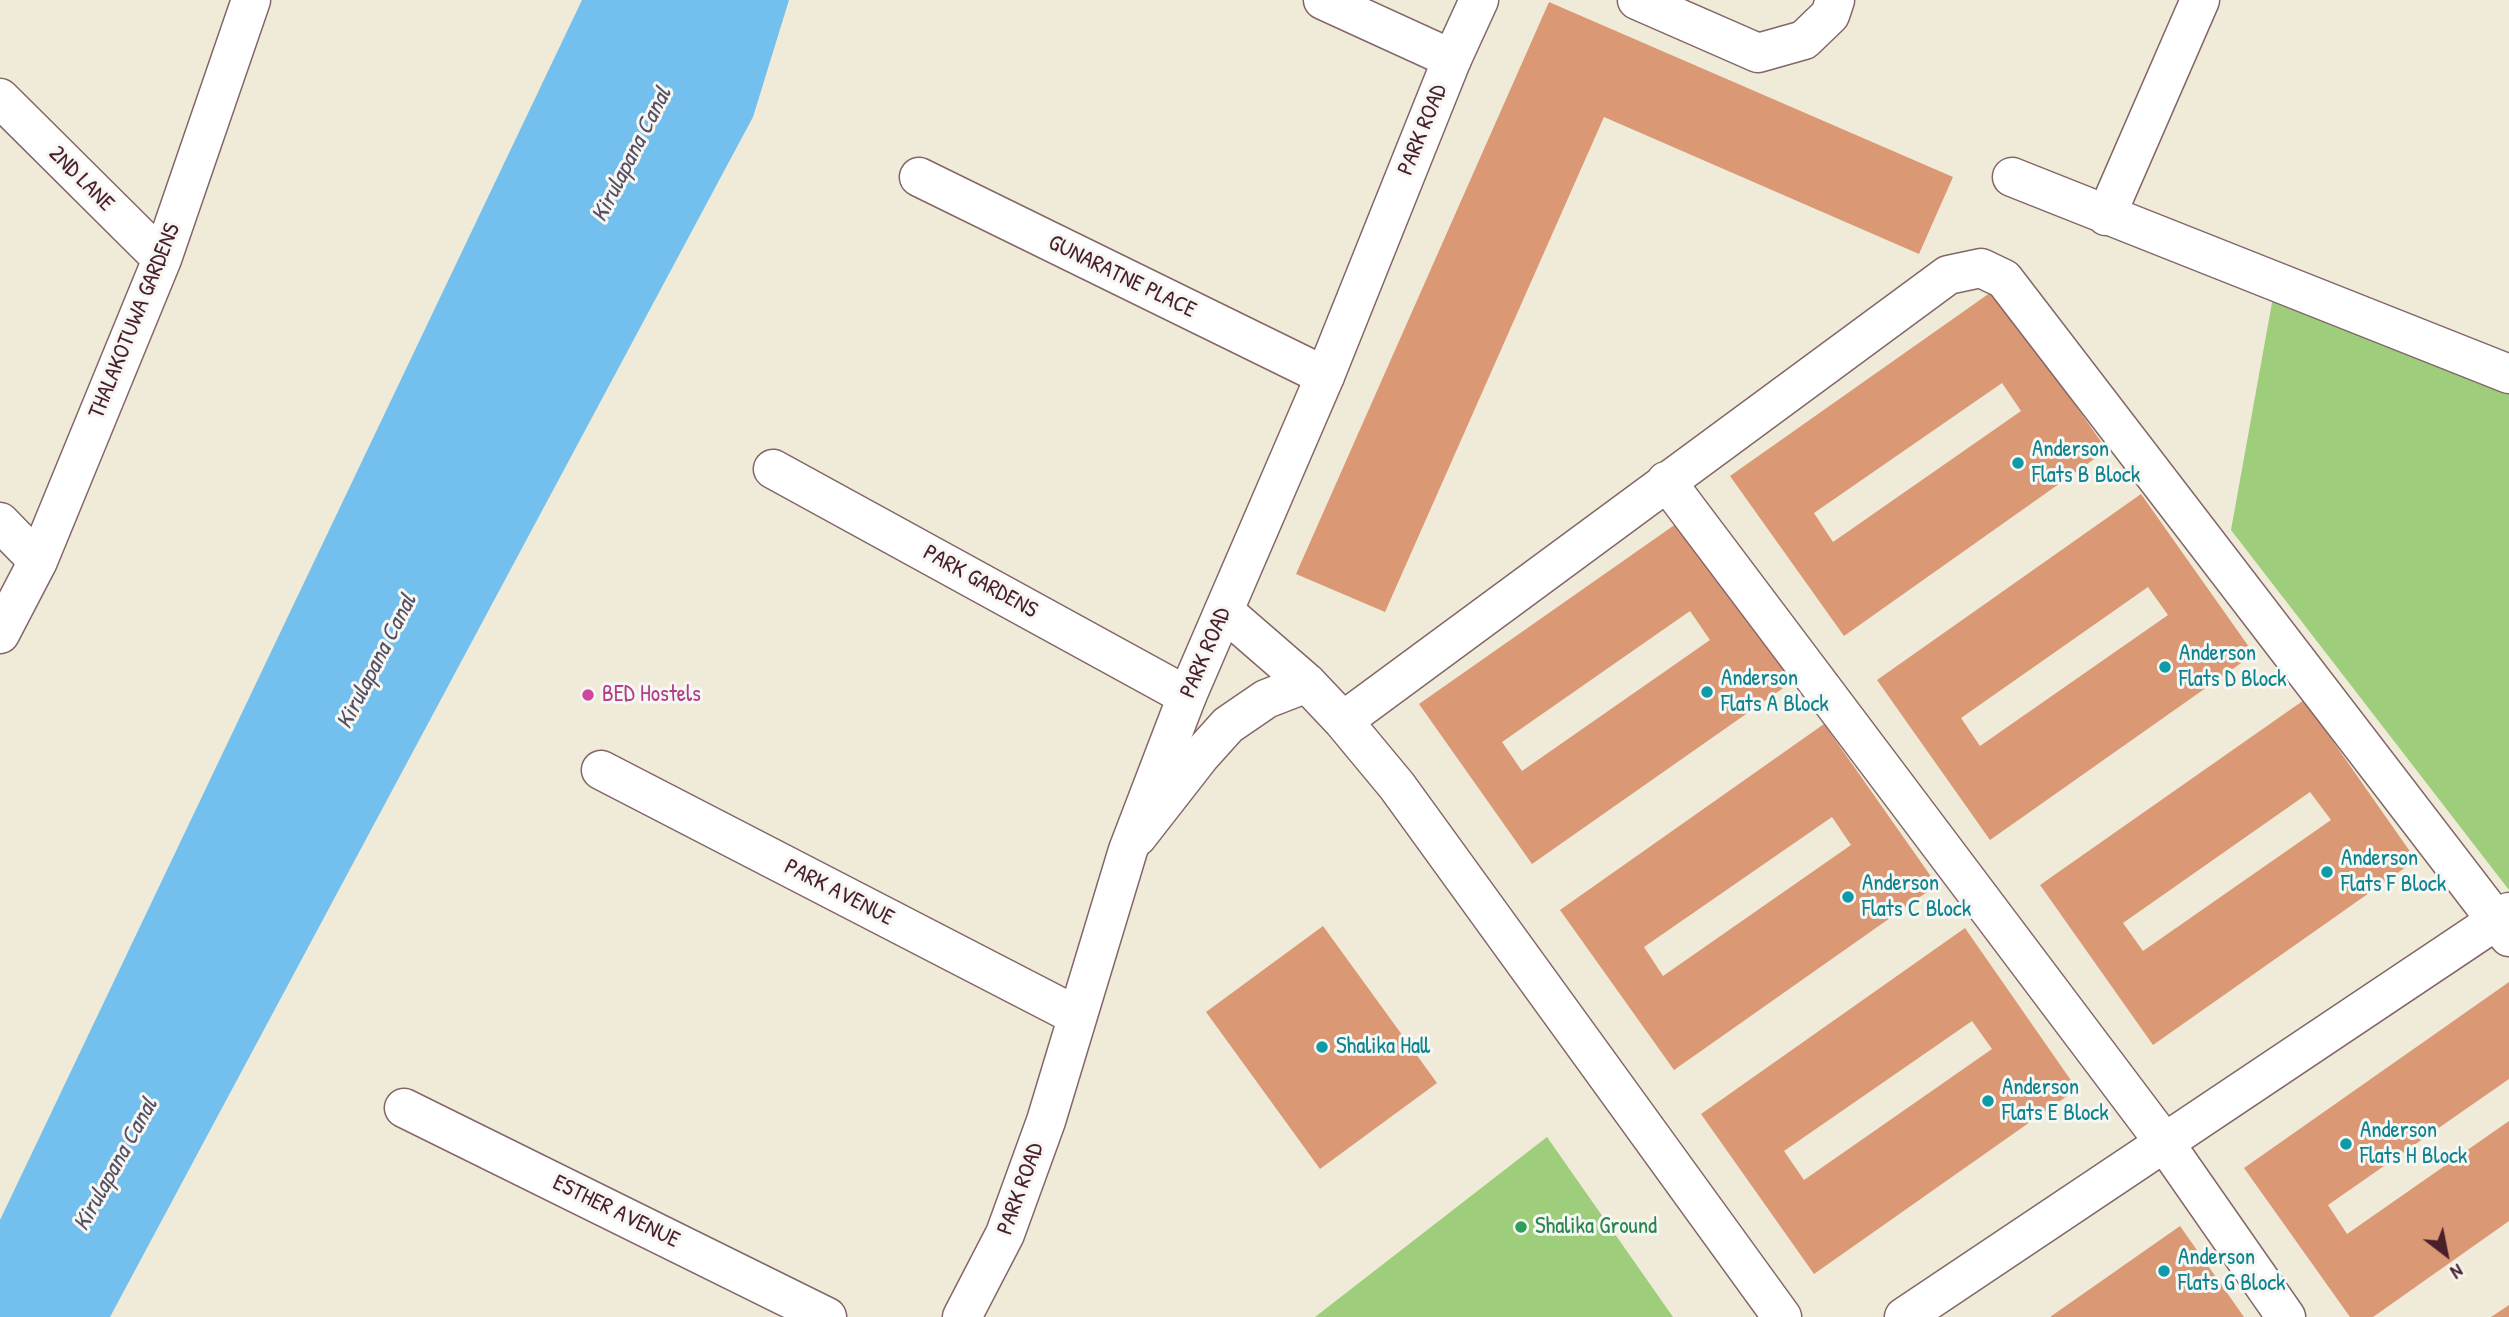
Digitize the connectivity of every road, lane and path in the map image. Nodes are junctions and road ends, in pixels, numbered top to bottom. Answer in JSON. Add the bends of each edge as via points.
{"nodes":[{"id":1,"x":251,"y":0,"type":"edge"},
{"id":2,"x":1323,"y":0,"type":"edge"},
{"id":3,"x":1479,"y":0,"type":"edge"},
{"id":4,"x":1637,"y":0,"type":"edge"},
{"id":5,"x":1835,"y":0,"type":"edge"},
{"id":6,"x":2200,"y":0,"type":"edge"},
{"id":7,"x":1452,"y":59,"type":"junction"},
{"id":8,"x":0,"y":98,"type":"edge"},
{"id":9,"x":919,"y":177,"type":"dead end"},
{"id":10,"x":2012,"y":177,"type":"dead end"},
{"id":11,"x":2106,"y":216,"type":"junction"},
{"id":12,"x":162,"y":259,"type":"junction"},
{"id":13,"x":2509,"y":374,"type":"edge"},
{"id":14,"x":1325,"y":376,"type":"junction"},
{"id":15,"x":774,"y":469,"type":"dead end"},
{"id":16,"x":1666,"y":481,"type":"junction"},
{"id":17,"x":0,"y":522,"type":"edge"},
{"id":18,"x":38,"y":561,"type":"junction"},
{"id":19,"x":1224,"y":611,"type":"junction"},
{"id":20,"x":0,"y":634,"type":"edge"},
{"id":21,"x":1307,"y":683,"type":"junction"},
{"id":22,"x":1187,"y":696,"type":"junction"},
{"id":23,"x":1343,"y":721,"type":"junction"},
{"id":24,"x":601,"y":770,"type":"dead end"},
{"id":25,"x":1128,"y":850,"type":"junction"},
{"id":26,"x":2505,"y":923,"type":"edge"},
{"id":27,"x":1077,"y":1016,"type":"junction"},
{"id":28,"x":404,"y":1108,"type":"dead end"},
{"id":29,"x":2164,"y":1142,"type":"junction"},
{"id":30,"x":827,"y":1317,"type":"edge"},
{"id":31,"x":962,"y":1317,"type":"edge"},
{"id":32,"x":1782,"y":1317,"type":"edge"},
{"id":33,"x":1904,"y":1317,"type":"edge"},
{"id":34,"x":2286,"y":1317,"type":"edge"}],
"edges":[{"from":1,"to":12,"type":"street","name":"THALAKOTUWA GARDENS"},
{"from":2,"to":7,"type":"street"},
{"from":3,"to":7,"type":"street","name":"PARK ROAD"},
{"from":4,"to":5,"type":"street","via":[[1758,53],[1804,40],[1830,15]]},
{"from":6,"to":11,"type":"street"},
{"from":7,"to":14,"type":"street","name":"PARK ROAD"},
{"from":8,"to":12,"type":"street","name":"2ND LANE"},
{"from":9,"to":14,"type":"street","name":"GUNARATNE PLACE"},
{"from":10,"to":11,"type":"street"},
{"from":11,"to":13,"type":"street"},
{"from":12,"to":18,"type":"street","name":"THALAKOTUWA GARDENS"},
{"from":14,"to":19,"type":"street","name":"PARK ROAD"},
{"from":15,"to":22,"type":"street","name":"PARK GARDENS"},
{"from":16,"to":23,"type":"street"},
{"from":16,"to":26,"type":"street","via":[[1948,275],[1981,268],[2004,279]]},
{"from":16,"to":29,"type":"street"},
{"from":17,"to":18,"type":"street"},
{"from":18,"to":20,"type":"street","name":"THALAKOTUWA GARDENS"},
{"from":19,"to":21,"type":"street"},
{"from":19,"to":22,"type":"street","name":"PARK ROAD"},
{"from":21,"to":23,"type":"street"},
{"from":21,"to":25,"type":"street","via":[[1266,699],[1228,725]]},
{"from":22,"to":25,"type":"street","name":"PARK ROAD"},
{"from":23,"to":32,"type":"street","via":[[1397,786]]},
{"from":24,"to":27,"type":"street","name":"PARK AVENUE"},
{"from":25,"to":27,"type":"street","name":"PARK ROAD"},
{"from":26,"to":29,"type":"street"},
{"from":27,"to":31,"type":"street","name":"PARK ROAD","via":[[1005,1234]]},
{"from":28,"to":30,"type":"street","name":"ESTHER AVENUE"},
{"from":29,"to":33,"type":"street"},
{"from":29,"to":34,"type":"street"}]}
